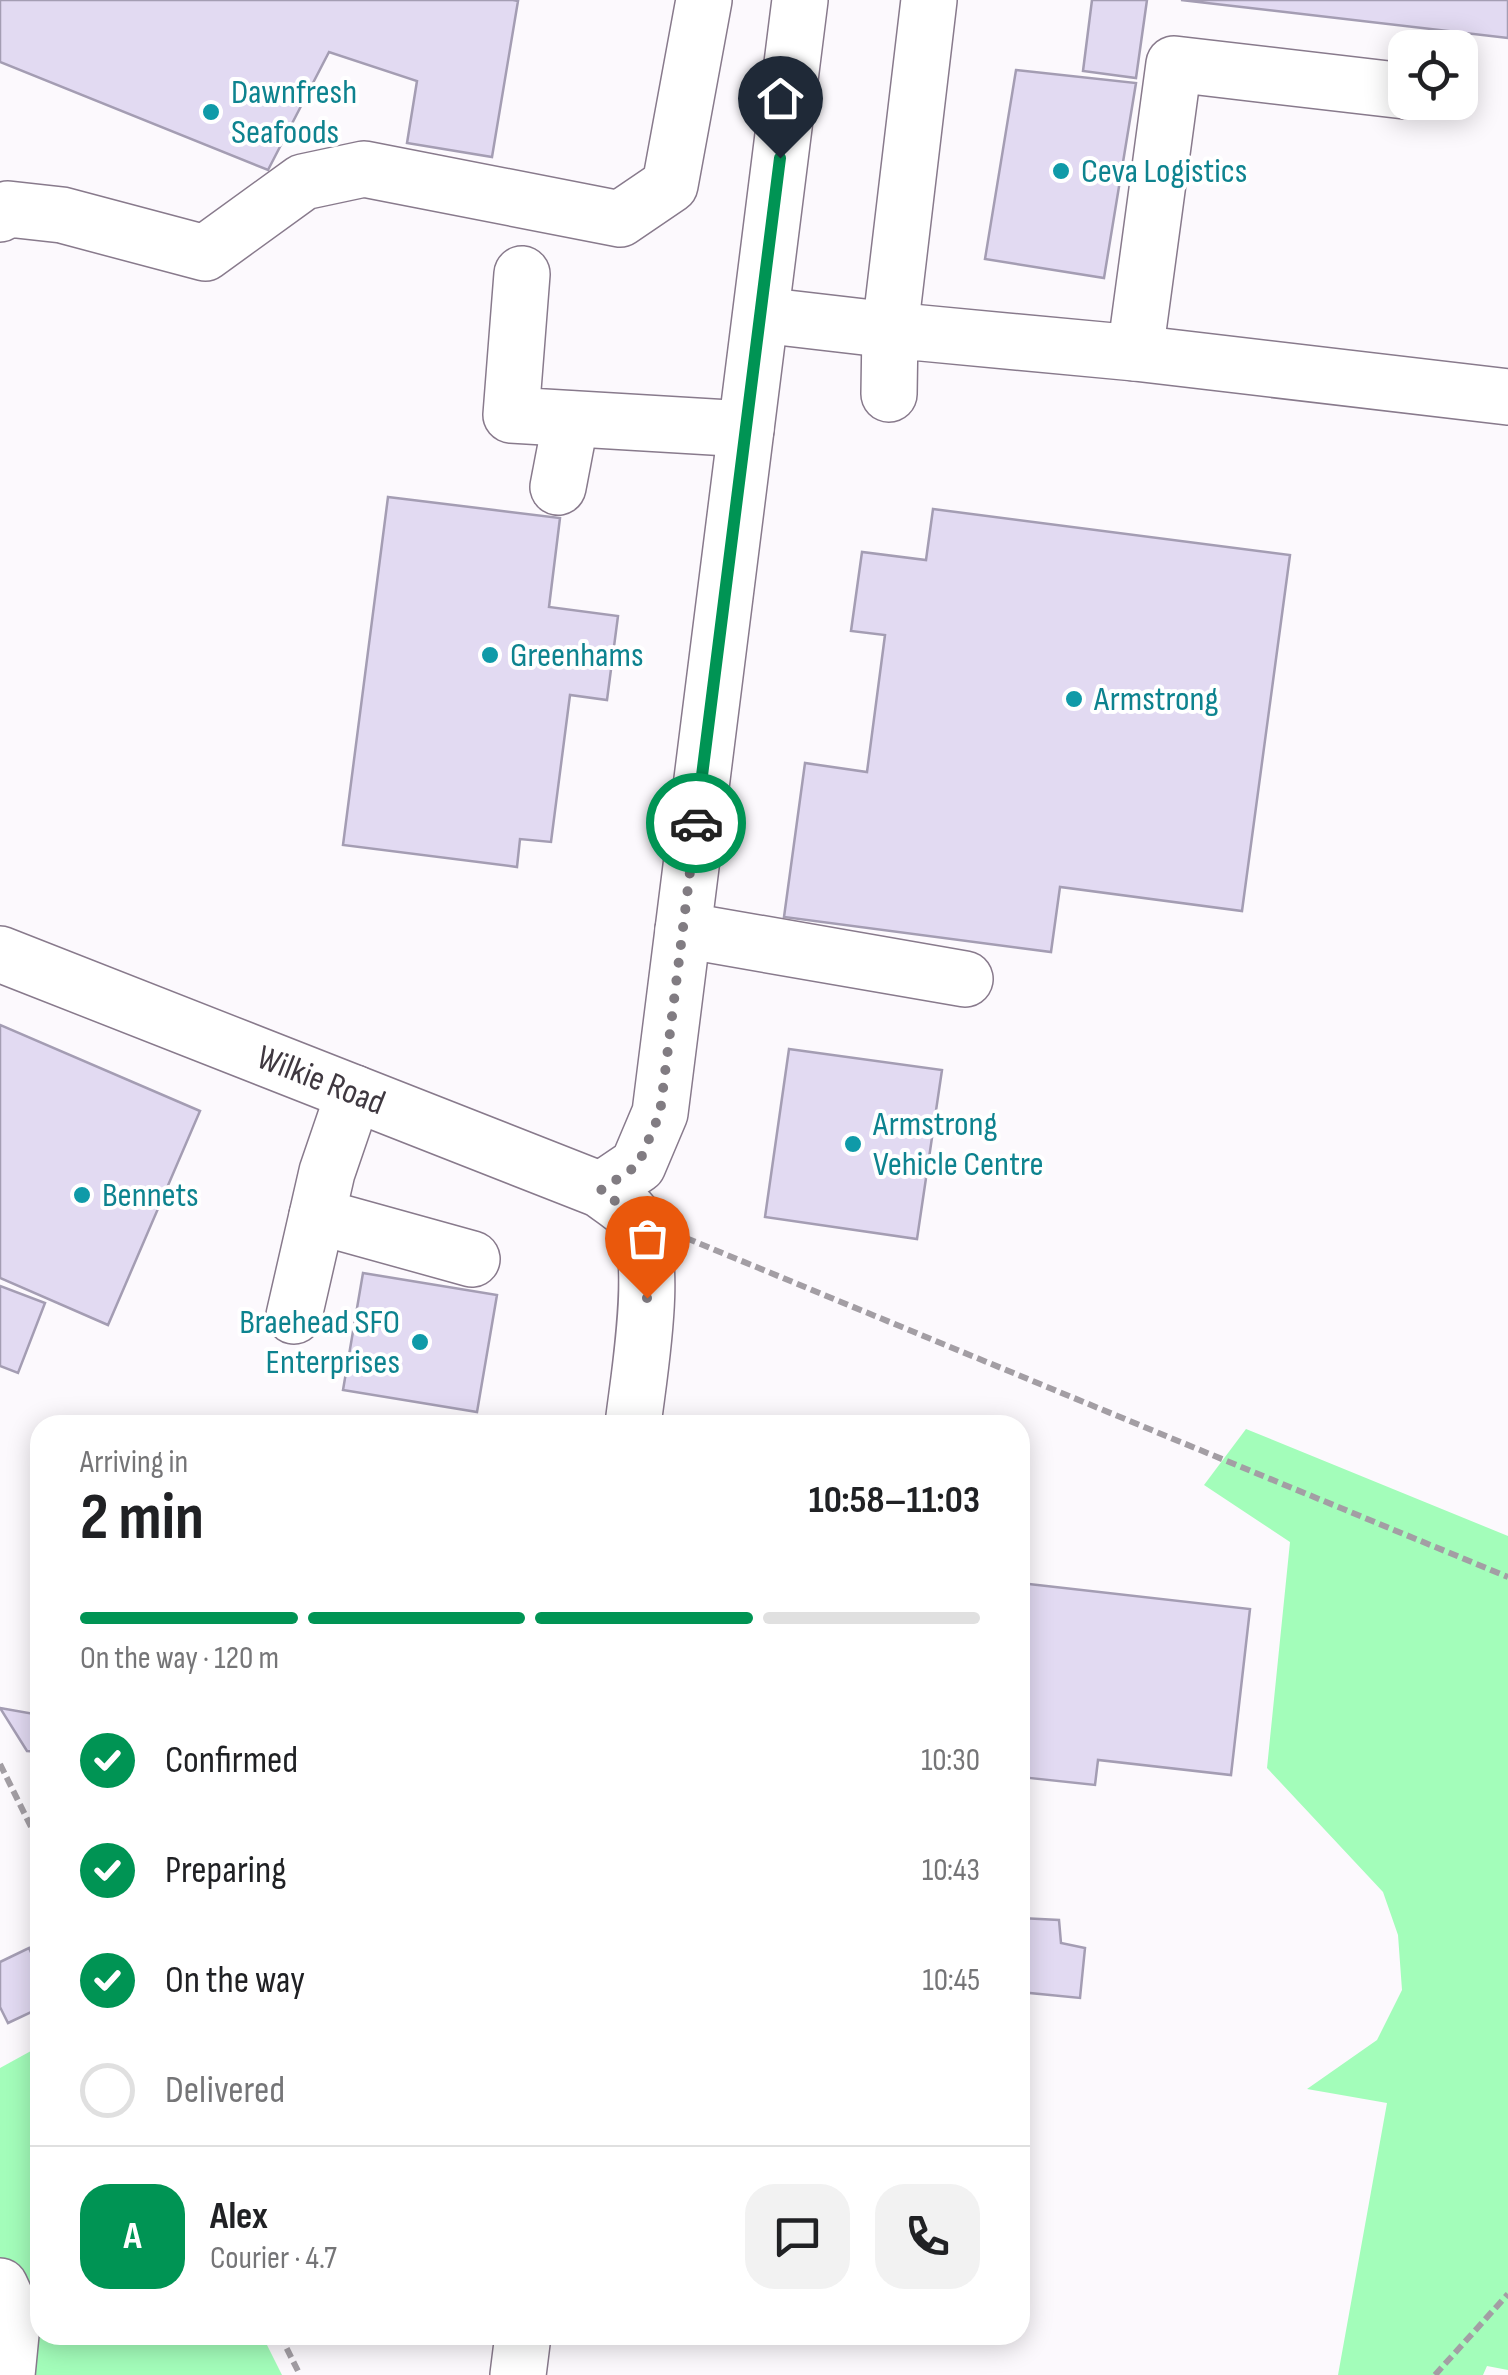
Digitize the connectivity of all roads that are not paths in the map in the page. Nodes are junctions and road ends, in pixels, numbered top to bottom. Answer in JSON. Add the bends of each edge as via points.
{"nodes":[{"id":1,"x":704,"y":0,"type":"edge"},
{"id":2,"x":800,"y":0,"type":"edge"},
{"id":3,"x":929,"y":0,"type":"edge"},
{"id":4,"x":1388,"y":89,"type":"edge"},
{"id":5,"x":0,"y":214,"type":"edge"},
{"id":6,"x":522,"y":274,"type":"dead end"},
{"id":7,"x":760,"y":315,"type":"junction"},
{"id":8,"x":890,"y":330,"type":"junction"},
{"id":9,"x":1135,"y":353,"type":"junction"},
{"id":10,"x":889,"y":394,"type":"dead end"},
{"id":11,"x":1508,"y":397,"type":"edge"},
{"id":12,"x":571,"y":419,"type":"junction"},
{"id":13,"x":746,"y":429,"type":"junction"},
{"id":14,"x":558,"y":486,"type":"dead end"},
{"id":15,"x":683,"y":930,"type":"junction"},
{"id":16,"x":0,"y":954,"type":"edge"},
{"id":17,"x":965,"y":979,"type":"dead end"},
{"id":18,"x":354,"y":1093,"type":"junction"},
{"id":19,"x":322,"y":1194,"type":"junction"},
{"id":20,"x":618,"y":1203,"type":"junction"},
{"id":21,"x":472,"y":1258,"type":"dead end"},
{"id":22,"x":294,"y":1316,"type":"dead end"},
{"id":23,"x":646,"y":1415,"type":"edge"},
{"id":24,"x":0,"y":2286,"type":"edge"},
{"id":25,"x":522,"y":2345,"type":"edge"},
{"id":26,"x":8,"y":2375,"type":"edge"},
{"id":27,"x":518,"y":2375,"type":"edge"}],
"edges":[{"from":1,"to":5,"type":"street","via":[[670,185],[620,219],[364,170],[303,182],[206,253],[62,215],[8,208]]},
{"from":2,"to":7,"type":"street"},
{"from":3,"to":8,"type":"street"},
{"from":4,"to":9,"type":"street","via":[[1174,64]]},
{"from":6,"to":12,"type":"street","via":[[511,415]]},
{"from":7,"to":8,"type":"street"},
{"from":7,"to":13,"type":"street"},
{"from":8,"to":9,"type":"street"},
{"from":8,"to":10,"type":"street"},
{"from":9,"to":11,"type":"street"},
{"from":12,"to":13,"type":"street"},
{"from":12,"to":14,"type":"street"},
{"from":13,"to":15,"type":"street"},
{"from":15,"to":17,"type":"street"},
{"from":15,"to":20,"type":"street","via":[[660,1113]]},
{"from":16,"to":18,"type":"street","name":"Wilkie Road"},
{"from":18,"to":19,"type":"street"},
{"from":18,"to":20,"type":"street","name":"Wilkie Road"},
{"from":19,"to":21,"type":"street"},
{"from":19,"to":22,"type":"street"},
{"from":20,"to":23,"type":"street","via":[[644,1252]]},
{"from":24,"to":26,"type":"street","via":[[13,2314]]},
{"from":25,"to":27,"type":"street"}]}
